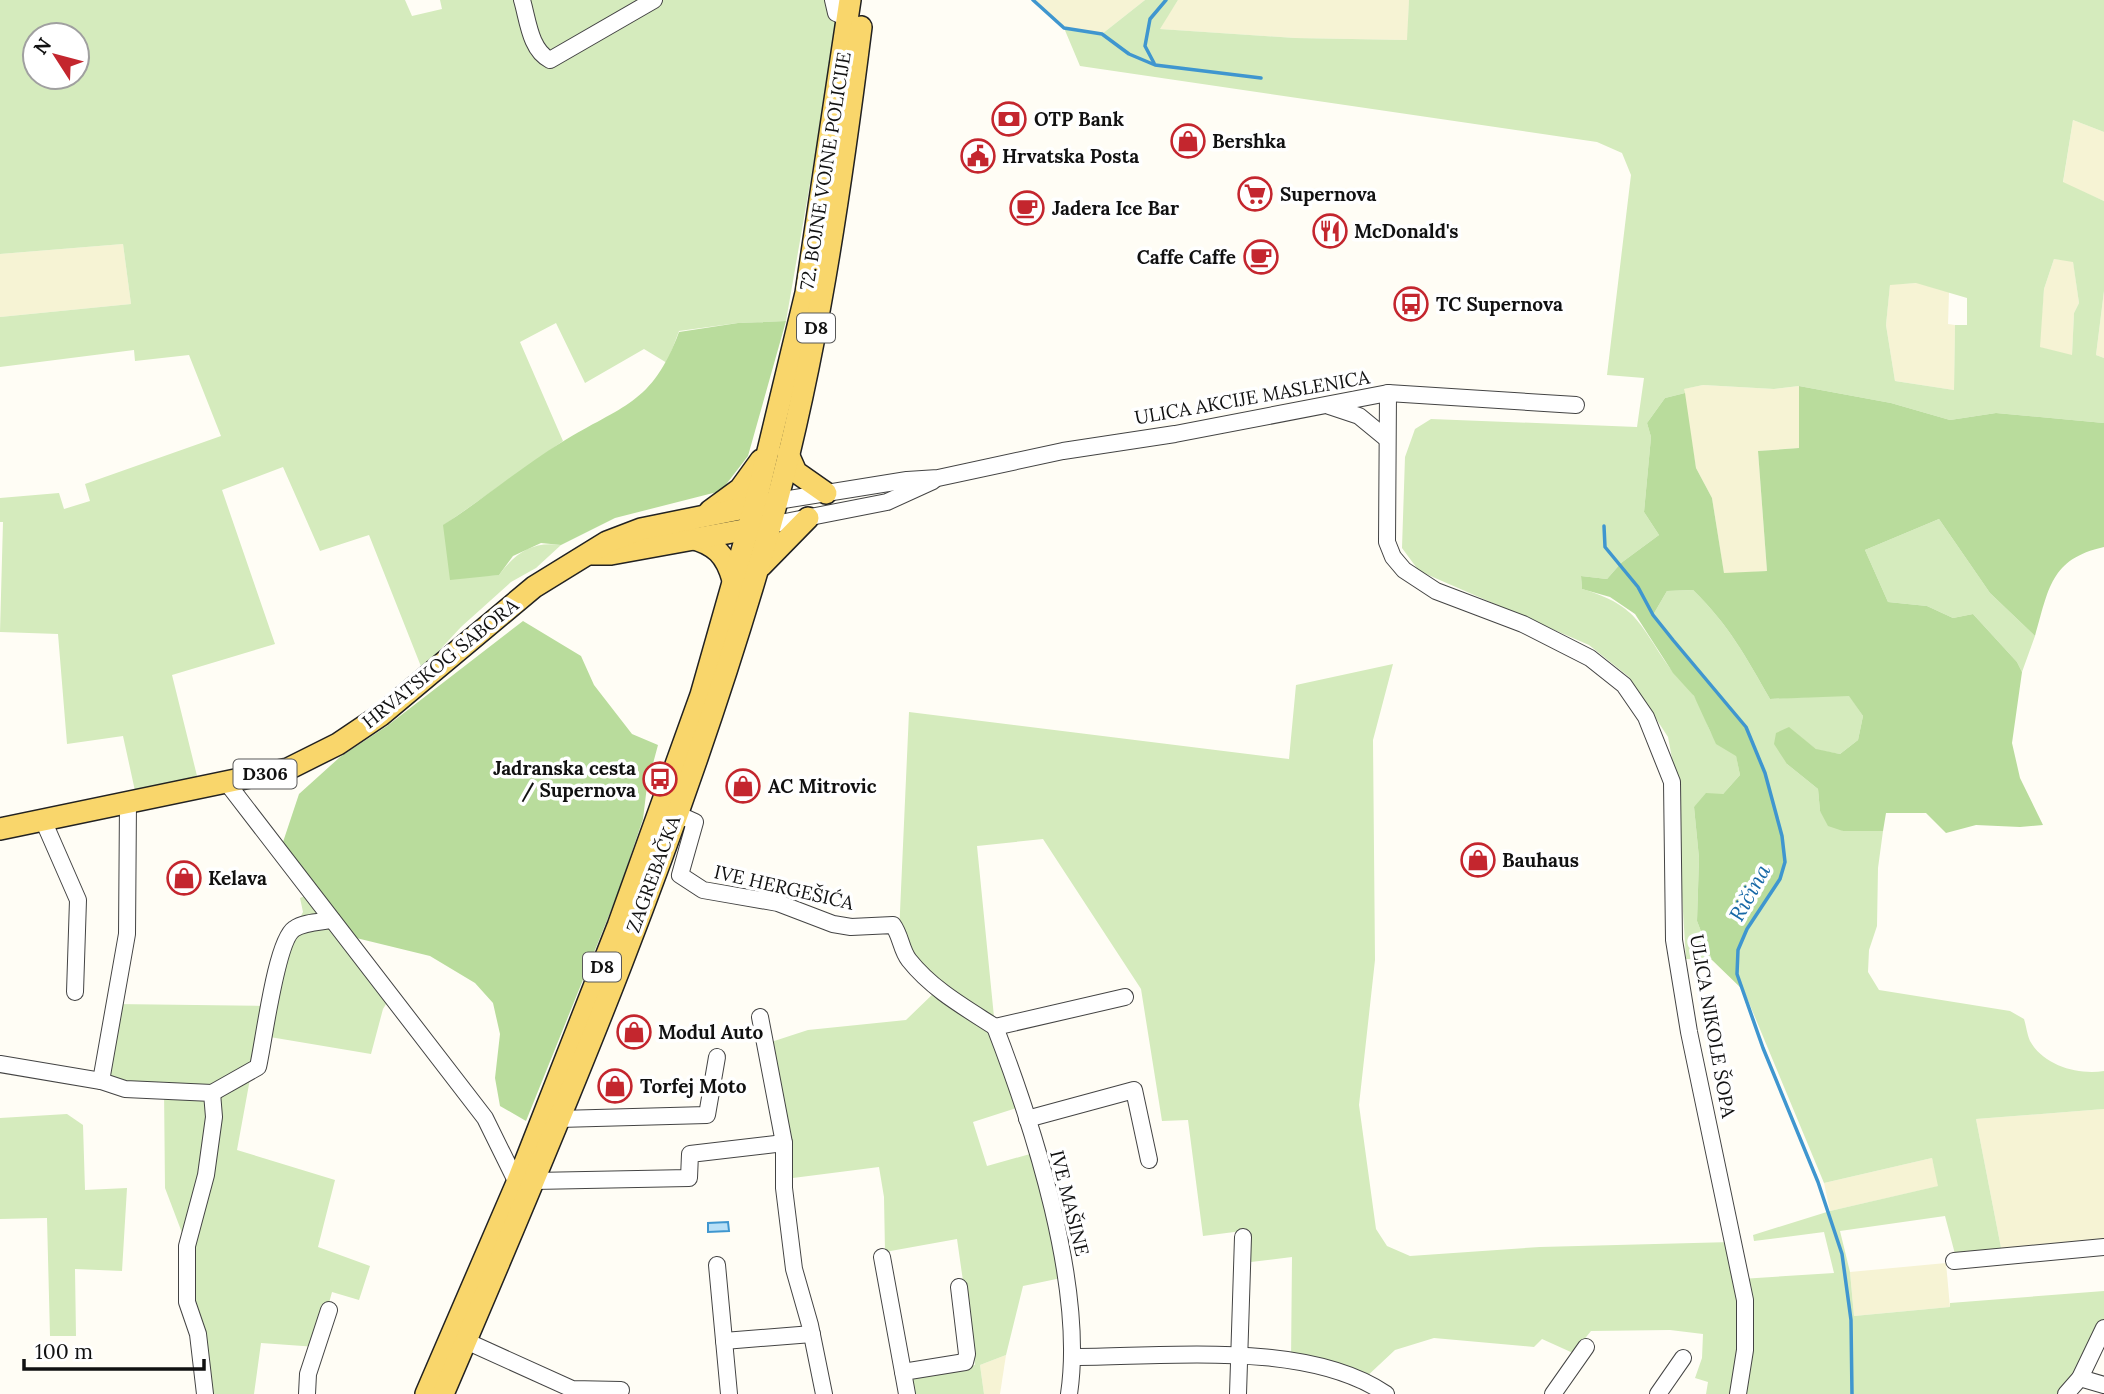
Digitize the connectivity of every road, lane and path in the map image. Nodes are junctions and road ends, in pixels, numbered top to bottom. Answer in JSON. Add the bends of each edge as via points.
{"nodes":[{"id":1,"x":522,"y":0,"type":"edge"},
{"id":2,"x":654,"y":0,"type":"edge"},
{"id":3,"x":834,"y":0,"type":"edge"},
{"id":4,"x":864,"y":0,"type":"edge"},
{"id":5,"x":849,"y":9,"type":"edge"},
{"id":6,"x":1388,"y":393,"type":"junction"},
{"id":7,"x":1327,"y":405,"type":"junction"},
{"id":8,"x":1576,"y":405,"type":"dead end"},
{"id":9,"x":1387,"y":439,"type":"junction"},
{"id":10,"x":778,"y":452,"type":"junction"},
{"id":11,"x":938,"y":478,"type":"junction"},
{"id":12,"x":826,"y":493,"type":"junction"},
{"id":13,"x":777,"y":502,"type":"junction"},
{"id":14,"x":755,"y":505,"type":"junction"},
{"id":15,"x":702,"y":515,"type":"junction"},
{"id":16,"x":808,"y":518,"type":"junction"},
{"id":17,"x":770,"y":525,"type":"junction"},
{"id":18,"x":748,"y":528,"type":"junction"},
{"id":19,"x":691,"y":538,"type":"junction"},
{"id":20,"x":590,"y":554,"type":"junction"},
{"id":21,"x":756,"y":569,"type":"junction"},
{"id":22,"x":733,"y":580,"type":"junction"},
{"id":23,"x":227,"y":783,"type":"junction"},
{"id":24,"x":128,"y":802,"type":"junction"},
{"id":25,"x":675,"y":813,"type":"junction"},
{"id":26,"x":43,"y":820,"type":"junction"},
{"id":27,"x":0,"y":829,"type":"edge"},
{"id":28,"x":332,"y":920,"type":"junction"},
{"id":29,"x":75,"y":992,"type":"dead end"},
{"id":30,"x":1125,"y":997,"type":"dead end"},
{"id":31,"x":760,"y":1017,"type":"dead end"},
{"id":32,"x":995,"y":1027,"type":"junction"},
{"id":33,"x":717,"y":1057,"type":"dead end"},
{"id":34,"x":0,"y":1064,"type":"edge"},
{"id":35,"x":101,"y":1081,"type":"junction"},
{"id":36,"x":212,"y":1093,"type":"junction"},
{"id":37,"x":1027,"y":1118,"type":"junction"},
{"id":38,"x":559,"y":1119,"type":"junction"},
{"id":39,"x":784,"y":1143,"type":"junction"},
{"id":40,"x":1149,"y":1160,"type":"dead end"},
{"id":41,"x":526,"y":1182,"type":"junction"},
{"id":42,"x":1243,"y":1237,"type":"dead end"},
{"id":43,"x":2104,"y":1247,"type":"edge"},
{"id":44,"x":882,"y":1257,"type":"dead end"},
{"id":45,"x":1954,"y":1261,"type":"dead end"},
{"id":46,"x":717,"y":1265,"type":"dead end"},
{"id":47,"x":959,"y":1287,"type":"dead end"},
{"id":48,"x":329,"y":1310,"type":"dead end"},
{"id":49,"x":2104,"y":1328,"type":"edge"},
{"id":50,"x":812,"y":1334,"type":"junction"},
{"id":51,"x":724,"y":1340,"type":"junction"},
{"id":52,"x":466,"y":1341,"type":"junction"},
{"id":53,"x":1586,"y":1346,"type":"dead end"},
{"id":54,"x":1239,"y":1356,"type":"junction"},
{"id":55,"x":1074,"y":1357,"type":"junction"},
{"id":56,"x":1684,"y":1358,"type":"dead end"},
{"id":57,"x":903,"y":1372,"type":"junction"},
{"id":58,"x":2080,"y":1378,"type":"junction"},
{"id":59,"x":2104,"y":1385,"type":"edge"},
{"id":60,"x":621,"y":1390,"type":"dead end"},
{"id":61,"x":571,"y":1391,"type":"edge"},
{"id":62,"x":205,"y":1394,"type":"edge"},
{"id":63,"x":307,"y":1394,"type":"edge"},
{"id":64,"x":426,"y":1394,"type":"edge"},
{"id":65,"x":443,"y":1394,"type":"edge"},
{"id":66,"x":729,"y":1394,"type":"edge"},
{"id":67,"x":824,"y":1394,"type":"edge"},
{"id":68,"x":907,"y":1394,"type":"edge"},
{"id":69,"x":1069,"y":1394,"type":"edge"},
{"id":70,"x":1238,"y":1394,"type":"edge"},
{"id":71,"x":1387,"y":1394,"type":"edge"},
{"id":72,"x":1552,"y":1394,"type":"edge"},
{"id":73,"x":1658,"y":1394,"type":"edge"},
{"id":74,"x":1738,"y":1394,"type":"edge"},
{"id":75,"x":2066,"y":1394,"type":"edge"}],
"edges":[{"from":1,"to":2,"type":"street","via":[[534,43],[550,60]]},
{"from":3,"to":5,"type":"street","via":[[836,13]]},
{"from":4,"to":10,"type":"main road","name":"72. BOJNE VOJNE POLICIJE","number":"D8","via":[[838,212]]},
{"from":5,"to":10,"type":"main road","name":"72. BOJNE VOJNE POLICIJE","number":"D8"},
{"from":6,"to":7,"type":"street","name":"ULICA AKCIJE MASLENICA"},
{"from":6,"to":8,"type":"street","name":"ULICA AKCIJE MASLENICA"},
{"from":6,"to":9,"type":"street","name":"ULICA NIKOLE ŠOPA"},
{"from":7,"to":9,"type":"street","via":[[1359,416]]},
{"from":7,"to":11,"type":"street","name":"ULICA AKCIJE MASLENICA"},
{"from":9,"to":74,"type":"street","name":"ULICA NIKOLE ŠOPA","via":[[1387,542],[1393,557],[1436,591],[1523,624],[1590,658],[1625,685],[1646,717],[1672,782],[1674,940],[1745,1300],[1745,1350]]},
{"from":10,"to":12,"type":"main road","via":[[796,472]]},
{"from":10,"to":13,"type":"main road","name":"72. BOJNE VOJNE POLICIJE","number":"D8"},
{"from":10,"to":14,"type":"main road","name":"72. BOJNE VOJNE POLICIJE","number":"D8"},
{"from":10,"to":15,"type":"main road","via":[[740,489]]},
{"from":11,"to":12,"type":"street","name":"ULICA AKCIJE MASLENICA"},
{"from":11,"to":16,"type":"street","name":"ULICA AKCIJE MASLENICA","via":[[887,502]]},
{"from":12,"to":13,"type":"street","name":"ULICA AKCIJE MASLENICA"},
{"from":13,"to":14,"type":"main road","name":"HRVATSKOG SABORA"},
{"from":13,"to":17,"type":"main road","name":"ZAGREBAČKA","number":"D8"},
{"from":14,"to":15,"type":"main road","name":"HRVATSKOG SABORA","number":"D306"},
{"from":14,"to":18,"type":"main road","name":"ZAGREBAČKA","number":"D8"},
{"from":15,"to":20,"type":"main road","name":"HRVATSKOG SABORA","number":"D306","via":[[622,535]]},
{"from":16,"to":17,"type":"street","name":"ULICA AKCIJE MASLENICA"},
{"from":16,"to":21,"type":"main road"},
{"from":17,"to":18,"type":"main road","name":"HRVATSKOG SABORA"},
{"from":17,"to":21,"type":"main road","name":"ZAGREBAČKA","number":"D8"},
{"from":18,"to":19,"type":"main road","name":"HRVATSKOG SABORA","number":"D306"},
{"from":18,"to":22,"type":"main road","name":"ZAGREBAČKA","number":"D8"},
{"from":19,"to":20,"type":"main road","name":"HRVATSKOG SABORA","number":"D306"},
{"from":19,"to":22,"type":"main road","via":[[705,541],[722,554]]},
{"from":20,"to":23,"type":"main road","name":"HRVATSKOG SABORA","number":"D306","via":[[534,587],[412,691],[338,744],[288,769]]},
{"from":21,"to":25,"type":"main road","name":"ZAGREBAČKA","number":"D8","via":[[719,692]]},
{"from":22,"to":41,"type":"main road","name":"ZAGREBAČKA","number":"D8","via":[[701,695]]},
{"from":23,"to":24,"type":"main road","name":"HRVATSKOG SABORA","number":"D306"},
{"from":23,"to":28,"type":"street"},
{"from":24,"to":26,"type":"main road","name":"HRVATSKOG SABORA","number":"D306"},
{"from":24,"to":35,"type":"street","via":[[127,934]]},
{"from":25,"to":32,"type":"street","name":"IVE HERGEŠIĆA","via":[[695,822],[680,875],[703,890],[778,903],[833,924],[893,925],[906,957],[928,982]]},
{"from":25,"to":38,"type":"main road","name":"ZAGREBAČKA","number":"D8"},
{"from":26,"to":27,"type":"main road","name":"HRVATSKOG SABORA","number":"D306"},
{"from":26,"to":29,"type":"street","via":[[78,900]]},
{"from":28,"to":36,"type":"street","via":[[295,928],[287,937],[277,963],[258,1067]]},
{"from":28,"to":41,"type":"street","via":[[485,1118]]},
{"from":30,"to":32,"type":"street"},
{"from":31,"to":39,"type":"street"},
{"from":32,"to":37,"type":"street","name":"IVE MAŠINE"},
{"from":33,"to":38,"type":"street","via":[[707,1115]]},
{"from":34,"to":35,"type":"street"},
{"from":35,"to":36,"type":"street","via":[[125,1089]]},
{"from":36,"to":62,"type":"street","via":[[214,1117],[206,1175],[187,1246],[187,1302],[198,1334]]},
{"from":37,"to":40,"type":"street","via":[[1134,1090]]},
{"from":37,"to":55,"type":"street","name":"IVE MAŠINE","via":[[1066,1277]]},
{"from":38,"to":41,"type":"main road","name":"ZAGREBAČKA","number":"D8"},
{"from":39,"to":41,"type":"street","via":[[690,1154],[689,1178]]},
{"from":39,"to":50,"type":"street","via":[[794,1269]]},
{"from":41,"to":52,"type":"main road","name":"ZAGREBAČKA","number":"D8"},
{"from":41,"to":64,"type":"main road","name":"ZAGREBAČKA","number":"D8"},
{"from":42,"to":54,"type":"street"},
{"from":43,"to":45,"type":"street"},
{"from":44,"to":57,"type":"street"},
{"from":46,"to":51,"type":"street"},
{"from":47,"to":57,"type":"street","via":[[965,1362]]},
{"from":48,"to":63,"type":"street","via":[[308,1374]]},
{"from":49,"to":58,"type":"street"},
{"from":50,"to":51,"type":"street"},
{"from":50,"to":67,"type":"street"},
{"from":51,"to":66,"type":"street"},
{"from":52,"to":61,"type":"street"},
{"from":52,"to":65,"type":"main road","name":"ZAGREBAČKA","number":"D8"},
{"from":53,"to":72,"type":"street"},
{"from":54,"to":55,"type":"street"},
{"from":54,"to":70,"type":"street"},
{"from":54,"to":71,"type":"street","via":[[1339,1370]]},
{"from":55,"to":69,"type":"street","name":"IVE MAŠINE"},
{"from":56,"to":73,"type":"street"},
{"from":57,"to":68,"type":"street"},
{"from":58,"to":59,"type":"street"},
{"from":58,"to":75,"type":"street"},
{"from":60,"to":61,"type":"street"}]}
